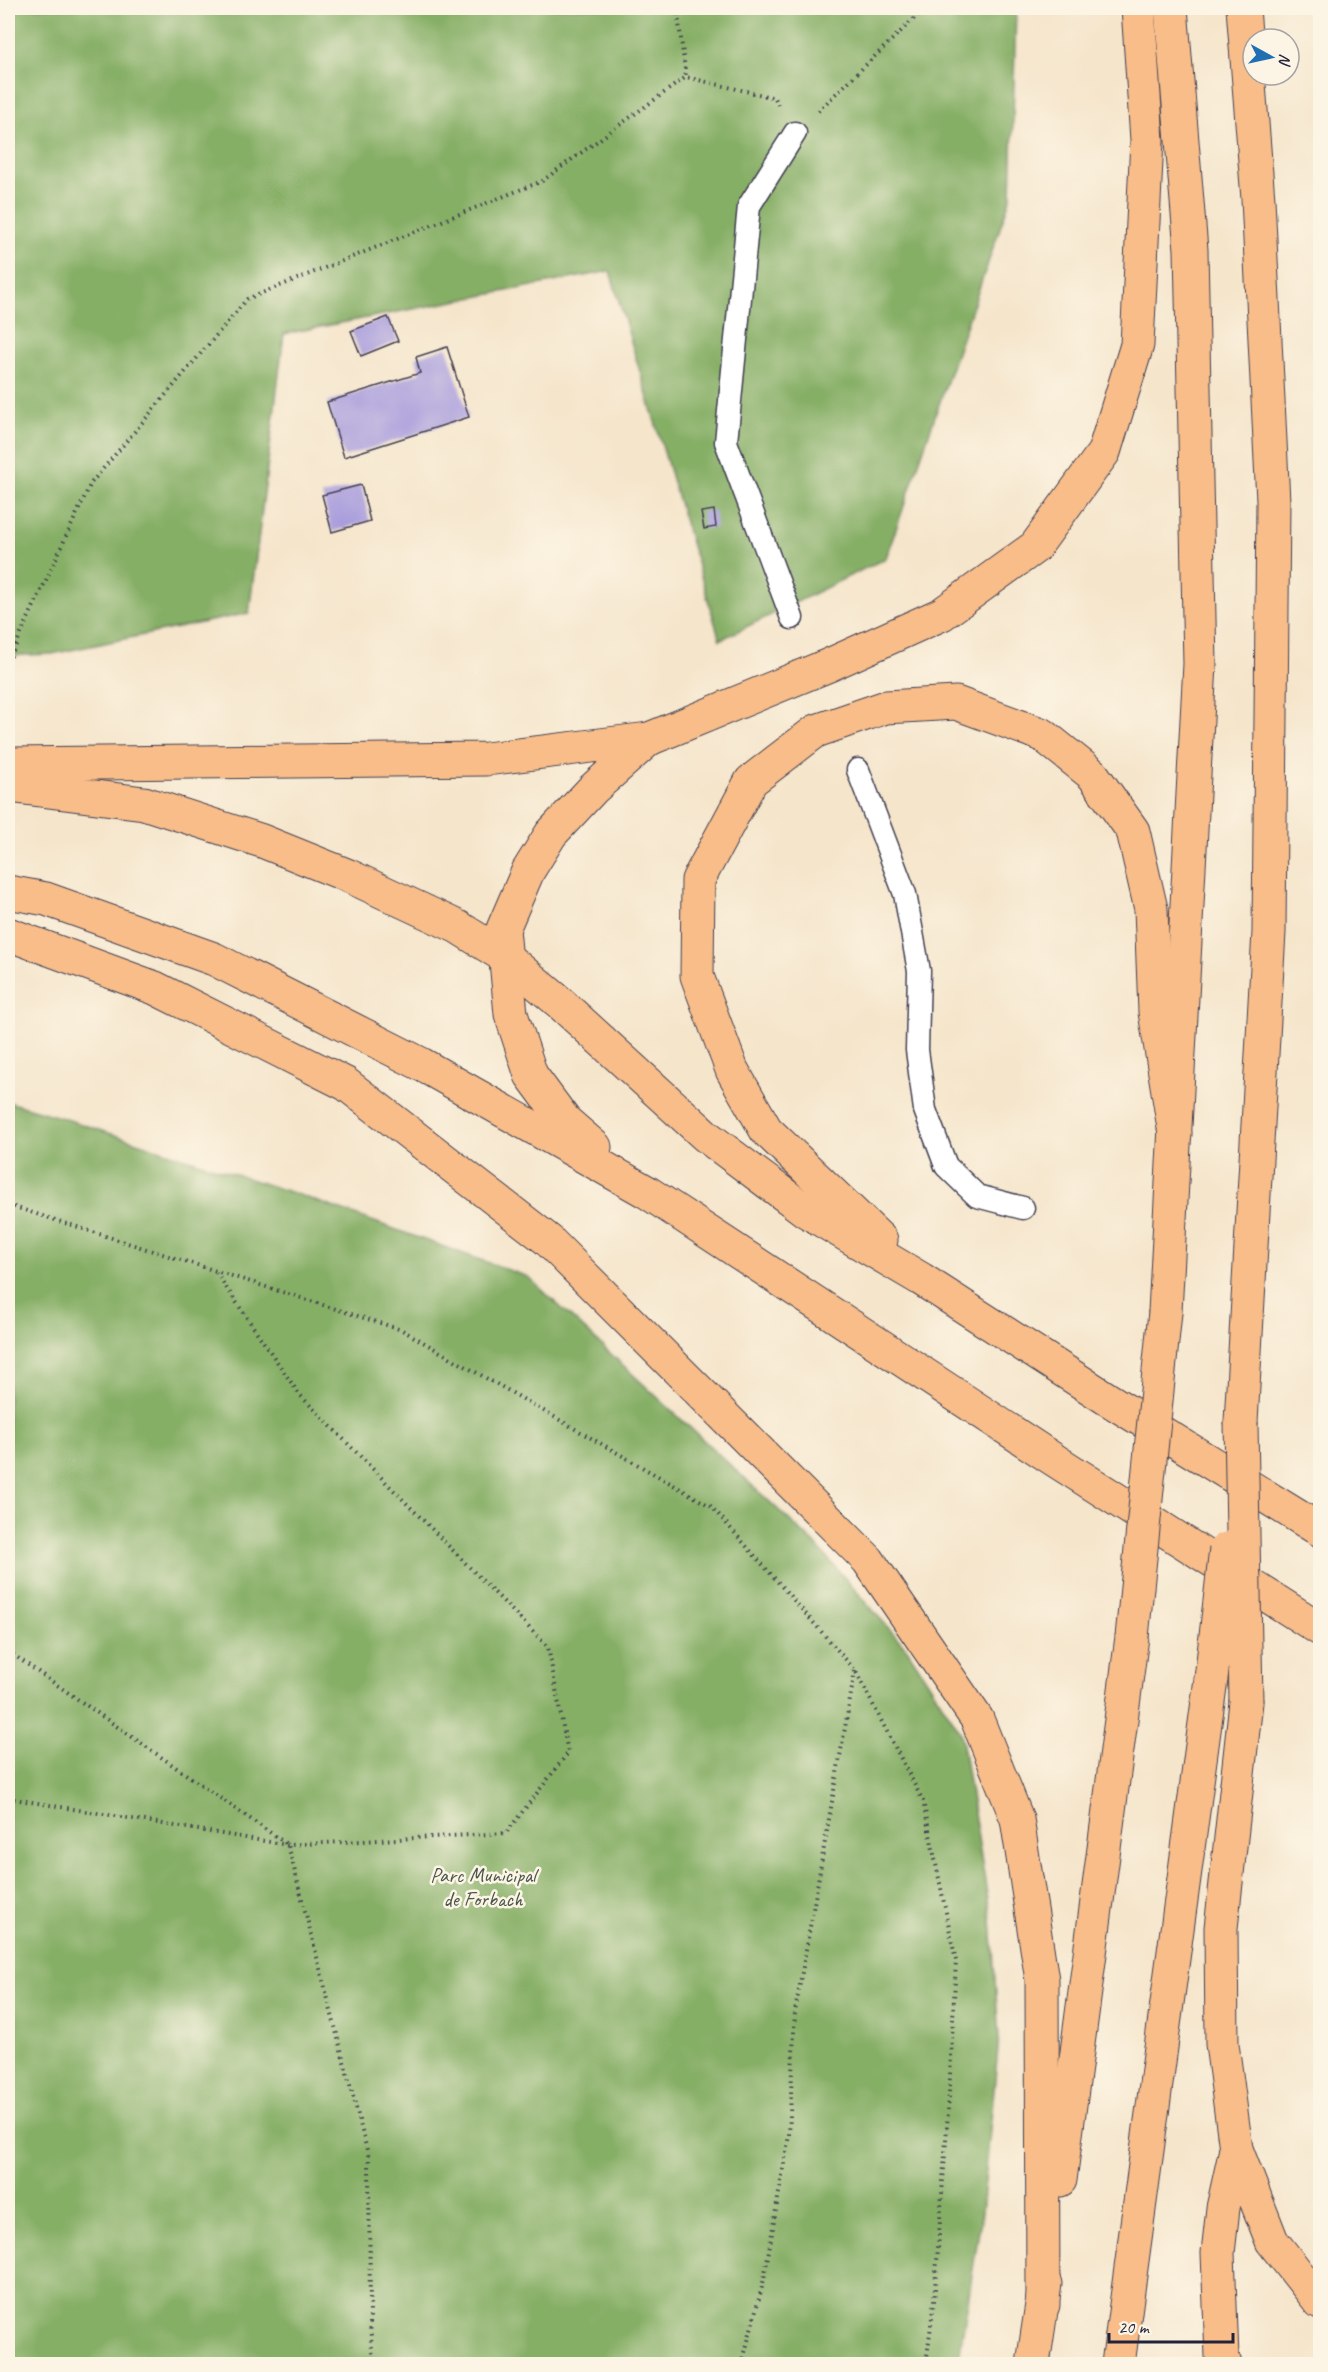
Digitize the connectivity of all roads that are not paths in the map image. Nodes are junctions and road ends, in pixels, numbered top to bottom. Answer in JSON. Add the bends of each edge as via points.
{"nodes":[{"id":1,"x":1138,"y":8,"type":"edge"},
{"id":2,"x":1171,"y":8,"type":"edge"},
{"id":3,"x":1243,"y":8,"type":"edge"},
{"id":4,"x":795,"y":133,"type":"road end"},
{"id":5,"x":792,"y":618,"type":"dead end"},
{"id":6,"x":649,"y":739,"type":"junction"},
{"id":7,"x":8,"y":764,"type":"edge"},
{"id":8,"x":858,"y":770,"type":"dead end"},
{"id":9,"x":8,"y":786,"type":"edge"},
{"id":10,"x":8,"y":892,"type":"edge"},
{"id":11,"x":8,"y":934,"type":"edge"},
{"id":12,"x":504,"y":956,"type":"junction"},
{"id":13,"x":1175,"y":1134,"type":"junction"},
{"id":14,"x":647,"y":1192,"type":"junction"},
{"id":15,"x":1023,"y":1208,"type":"dead end"},
{"id":16,"x":921,"y":1279,"type":"junction"},
{"id":17,"x":1241,"y":1422,"type":"junction"},
{"id":18,"x":1320,"y":1530,"type":"edge"},
{"id":19,"x":1320,"y":1629,"type":"edge"},
{"id":20,"x":1236,"y":2149,"type":"junction"},
{"id":21,"x":1320,"y":2302,"type":"edge"},
{"id":22,"x":1043,"y":2305,"type":"junction"},
{"id":23,"x":1032,"y":2364,"type":"edge"},
{"id":24,"x":1118,"y":2364,"type":"edge"},
{"id":25,"x":1225,"y":2364,"type":"edge"}],
"edges":[{"from":1,"to":6,"type":"highway","via":[[1147,140],[1137,345],[1104,452],[1035,547],[942,614]]},
{"from":2,"to":13,"type":"highway","via":[[1191,250],[1200,664]]},
{"from":3,"to":17,"type":"highway","via":[[1258,199],[1273,501],[1269,932]]},
{"from":4,"to":5,"type":"lane","via":[[749,206],[726,442]]},
{"from":6,"to":7,"type":"highway","via":[[486,759]]},
{"from":6,"to":12,"type":"highway","via":[[593,789],[551,834],[528,872],[503,929]]},
{"from":8,"to":15,"type":"lane","via":[[905,894],[919,971],[917,1050],[925,1110],[946,1166],[977,1196]]},
{"from":9,"to":12,"type":"highway","via":[[144,803],[262,842],[349,876],[458,927]]},
{"from":10,"to":14,"type":"highway","via":[[46,899],[214,959],[421,1064]]},
{"from":11,"to":22,"type":"highway","via":[[155,988],[346,1084],[548,1240],[868,1560],[977,1719],[1017,1819],[1042,1980]]},
{"from":12,"to":14,"type":"highway","via":[[511,1014],[531,1075],[565,1121]]},
{"from":12,"to":16,"type":"highway","via":[[706,1136],[806,1211]]},
{"from":13,"to":16,"type":"highway","via":[[1155,1012],[1151,909],[1133,831],[1093,775],[1043,735],[956,703],[886,707],[816,731],[751,781],[698,880],[697,976],[732,1070],[766,1130]]},
{"from":13,"to":22,"type":"highway","bridge":true,"via":[[1165,1312],[1132,1637]]},
{"from":14,"to":19,"type":"highway"},
{"from":16,"to":18,"type":"highway"},
{"from":17,"to":20,"type":"highway","bridge":true,"via":[[1246,1702],[1221,1928],[1222,2044]]},
{"from":17,"to":24,"type":"highway","bridge":true,"via":[[1211,1679]]},
{"from":20,"to":21,"type":"highway","via":[[1272,2241]]},
{"from":20,"to":25,"type":"highway","via":[[1218,2253]]},
{"from":22,"to":23,"type":"highway"}]}
